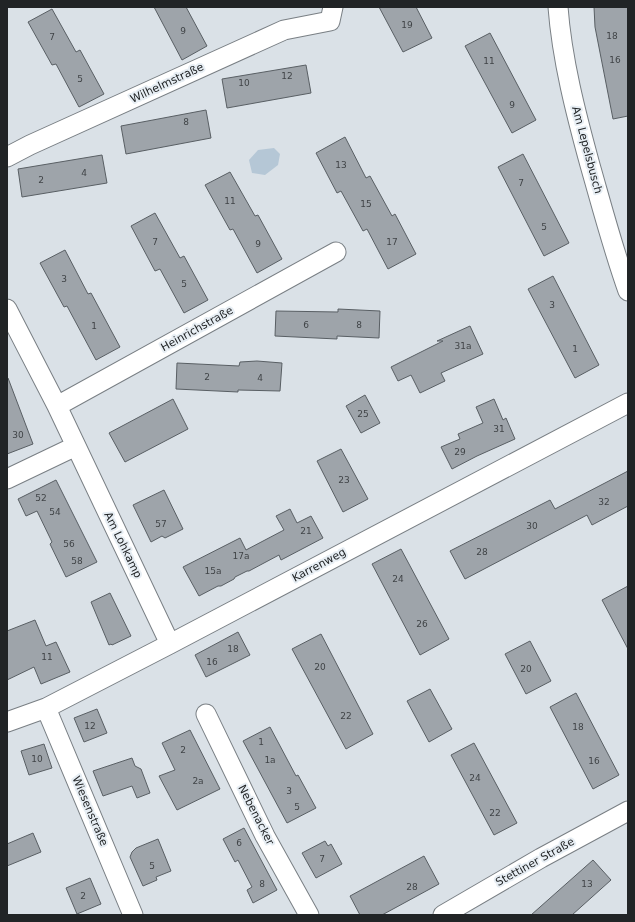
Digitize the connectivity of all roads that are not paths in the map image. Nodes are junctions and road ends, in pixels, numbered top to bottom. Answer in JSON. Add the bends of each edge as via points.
{"nodes":[{"id":1,"x":558,"y":7,"type":"edge"},
{"id":2,"x":332,"y":14,"type":"edge"},
{"id":3,"x":7,"y":157,"type":"edge"},
{"id":4,"x":621,"y":250,"type":"edge"},
{"id":5,"x":336,"y":252,"type":"dead end"},
{"id":6,"x":628,"y":291,"type":"edge"},
{"id":7,"x":7,"y":309,"type":"edge"},
{"id":8,"x":628,"y":403,"type":"edge"},
{"id":9,"x":57,"y":406,"type":"junction"},
{"id":10,"x":76,"y":446,"type":"junction"},
{"id":11,"x":7,"y":479,"type":"edge"},
{"id":12,"x":170,"y":644,"type":"junction"},
{"id":13,"x":46,"y":708,"type":"junction"},
{"id":14,"x":206,"y":714,"type":"dead end"},
{"id":15,"x":7,"y":722,"type":"edge"},
{"id":16,"x":628,"y":811,"type":"edge"},
{"id":17,"x":133,"y":915,"type":"edge"},
{"id":18,"x":309,"y":915,"type":"edge"},
{"id":19,"x":443,"y":915,"type":"edge"}],
"edges":[{"from":1,"to":4,"type":"street","name":"Am Lepelsbusch","via":[[572,94]]},
{"from":2,"to":3,"type":"street","name":"Wilhelmstraße","via":[[284,30]]},
{"from":4,"to":6,"type":"street","name":"Am Lepelsbusch"},
{"from":5,"to":9,"type":"street","name":"Heinrichstraße"},
{"from":7,"to":9,"type":"street","name":"Am Lohkamp"},
{"from":8,"to":12,"type":"street","name":"Karrenweg"},
{"from":9,"to":10,"type":"street","name":"Am Lohkamp"},
{"from":10,"to":11,"type":"street"},
{"from":10,"to":12,"type":"street","name":"Am Lohkamp"},
{"from":12,"to":13,"type":"street","name":"Karrenweg"},
{"from":13,"to":15,"type":"street","name":"Karrenweg"},
{"from":13,"to":17,"type":"street","name":"Wiesenstraße"},
{"from":14,"to":18,"type":"street","name":"Nebenacker","via":[[265,836]]},
{"from":16,"to":19,"type":"street","name":"Stettiner Straße"}]}
